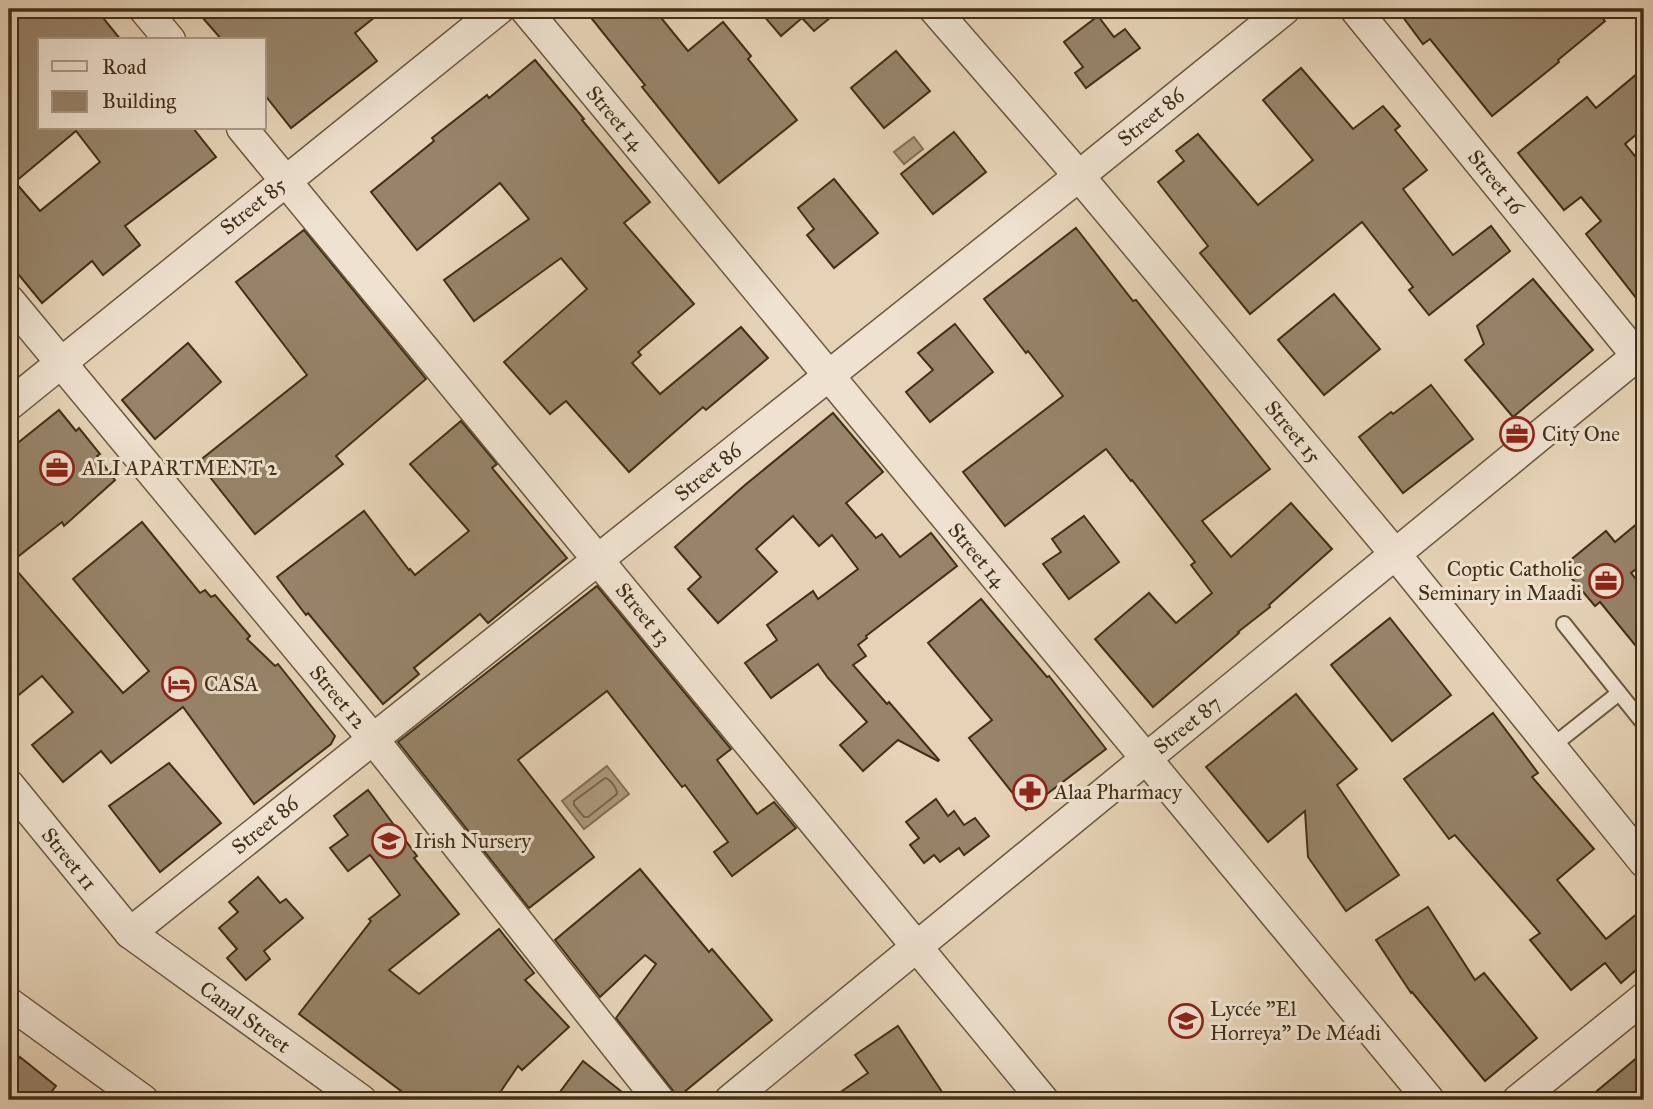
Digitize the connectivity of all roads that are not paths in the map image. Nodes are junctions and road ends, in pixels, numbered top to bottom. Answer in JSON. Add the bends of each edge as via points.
{"nodes":[{"id":1,"x":144,"y":9,"type":"edge"},
{"id":2,"x":499,"y":9,"type":"edge"},
{"id":3,"x":525,"y":9,"type":"edge"},
{"id":4,"x":934,"y":9,"type":"edge"},
{"id":5,"x":1285,"y":9,"type":"edge"},
{"id":6,"x":1355,"y":9,"type":"edge"},
{"id":7,"x":168,"y":38,"type":"edge"},
{"id":8,"x":244,"y":130,"type":"edge"},
{"id":9,"x":1079,"y":176,"type":"junction"},
{"id":10,"x":285,"y":180,"type":"junction"},
{"id":11,"x":9,"y":300,"type":"edge"},
{"id":12,"x":1641,"y":353,"type":"edge"},
{"id":13,"x":62,"y":363,"type":"junction"},
{"id":14,"x":828,"y":375,"type":"junction"},
{"id":15,"x":9,"y":405,"type":"edge"},
{"id":16,"x":1396,"y":555,"type":"junction"},
{"id":17,"x":598,"y":559,"type":"junction"},
{"id":18,"x":1564,"y":624,"type":"dead end"},
{"id":19,"x":1619,"y":693,"type":"junction"},
{"id":20,"x":1644,"y":724,"type":"edge"},
{"id":21,"x":373,"y":739,"type":"junction"},
{"id":22,"x":1551,"y":747,"type":"junction"},
{"id":23,"x":1146,"y":759,"type":"junction"},
{"id":24,"x":11,"y":792,"type":"edge"},
{"id":25,"x":1644,"y":862,"type":"edge"},
{"id":26,"x":130,"y":933,"type":"junction"},
{"id":27,"x":917,"y":947,"type":"junction"},
{"id":28,"x":1644,"y":998,"type":"edge"},
{"id":29,"x":9,"y":1003,"type":"edge"},
{"id":30,"x":144,"y":1100,"type":"edge"},
{"id":31,"x":361,"y":1100,"type":"edge"},
{"id":32,"x":659,"y":1100,"type":"edge"},
{"id":33,"x":730,"y":1100,"type":"edge"},
{"id":34,"x":1043,"y":1100,"type":"edge"},
{"id":35,"x":1429,"y":1100,"type":"edge"},
{"id":36,"x":1518,"y":1100,"type":"edge"}],
"edges":[{"from":1,"to":7,"type":"street"},
{"from":2,"to":10,"type":"street","name":"Street 85"},
{"from":3,"to":14,"type":"street","name":"Street 14"},
{"from":4,"to":9,"type":"street","name":"Street 15"},
{"from":5,"to":9,"type":"street","name":"Street 86"},
{"from":6,"to":12,"type":"street","name":"Street 16"},
{"from":8,"to":10,"type":"street","name":"Street 13"},
{"from":9,"to":14,"type":"street","name":"Street 86"},
{"from":9,"to":16,"type":"street","name":"Street 15"},
{"from":10,"to":13,"type":"street","name":"Street 85"},
{"from":10,"to":17,"type":"street","name":"Street 13"},
{"from":11,"to":13,"type":"street","name":"Street 12"},
{"from":12,"to":16,"type":"street","name":"Street 87"},
{"from":13,"to":15,"type":"street","name":"Street 85"},
{"from":13,"to":21,"type":"street","name":"Street 12"},
{"from":14,"to":17,"type":"street","name":"Street 86"},
{"from":14,"to":23,"type":"street","name":"Street 14"},
{"from":16,"to":22,"type":"street","name":"Street 15"},
{"from":16,"to":23,"type":"street","name":"Street 87"},
{"from":17,"to":21,"type":"street","name":"Street 86"},
{"from":17,"to":27,"type":"street","name":"Street 13"},
{"from":18,"to":19,"type":"lane"},
{"from":19,"to":20,"type":"lane"},
{"from":19,"to":22,"type":"lane"},
{"from":21,"to":26,"type":"street","name":"Street 86"},
{"from":21,"to":32,"type":"street","name":"Street 12"},
{"from":22,"to":25,"type":"street","name":"Street 15"},
{"from":23,"to":27,"type":"street","name":"Street 87"},
{"from":23,"to":35,"type":"street","name":"Street 14"},
{"from":24,"to":26,"type":"street","name":"Street 11"},
{"from":26,"to":31,"type":"street","name":"Canal Street"},
{"from":27,"to":33,"type":"street","name":"Street 87"},
{"from":27,"to":34,"type":"street","name":"Street 13"},
{"from":28,"to":36,"type":"street"},
{"from":29,"to":30,"type":"street"}]}
